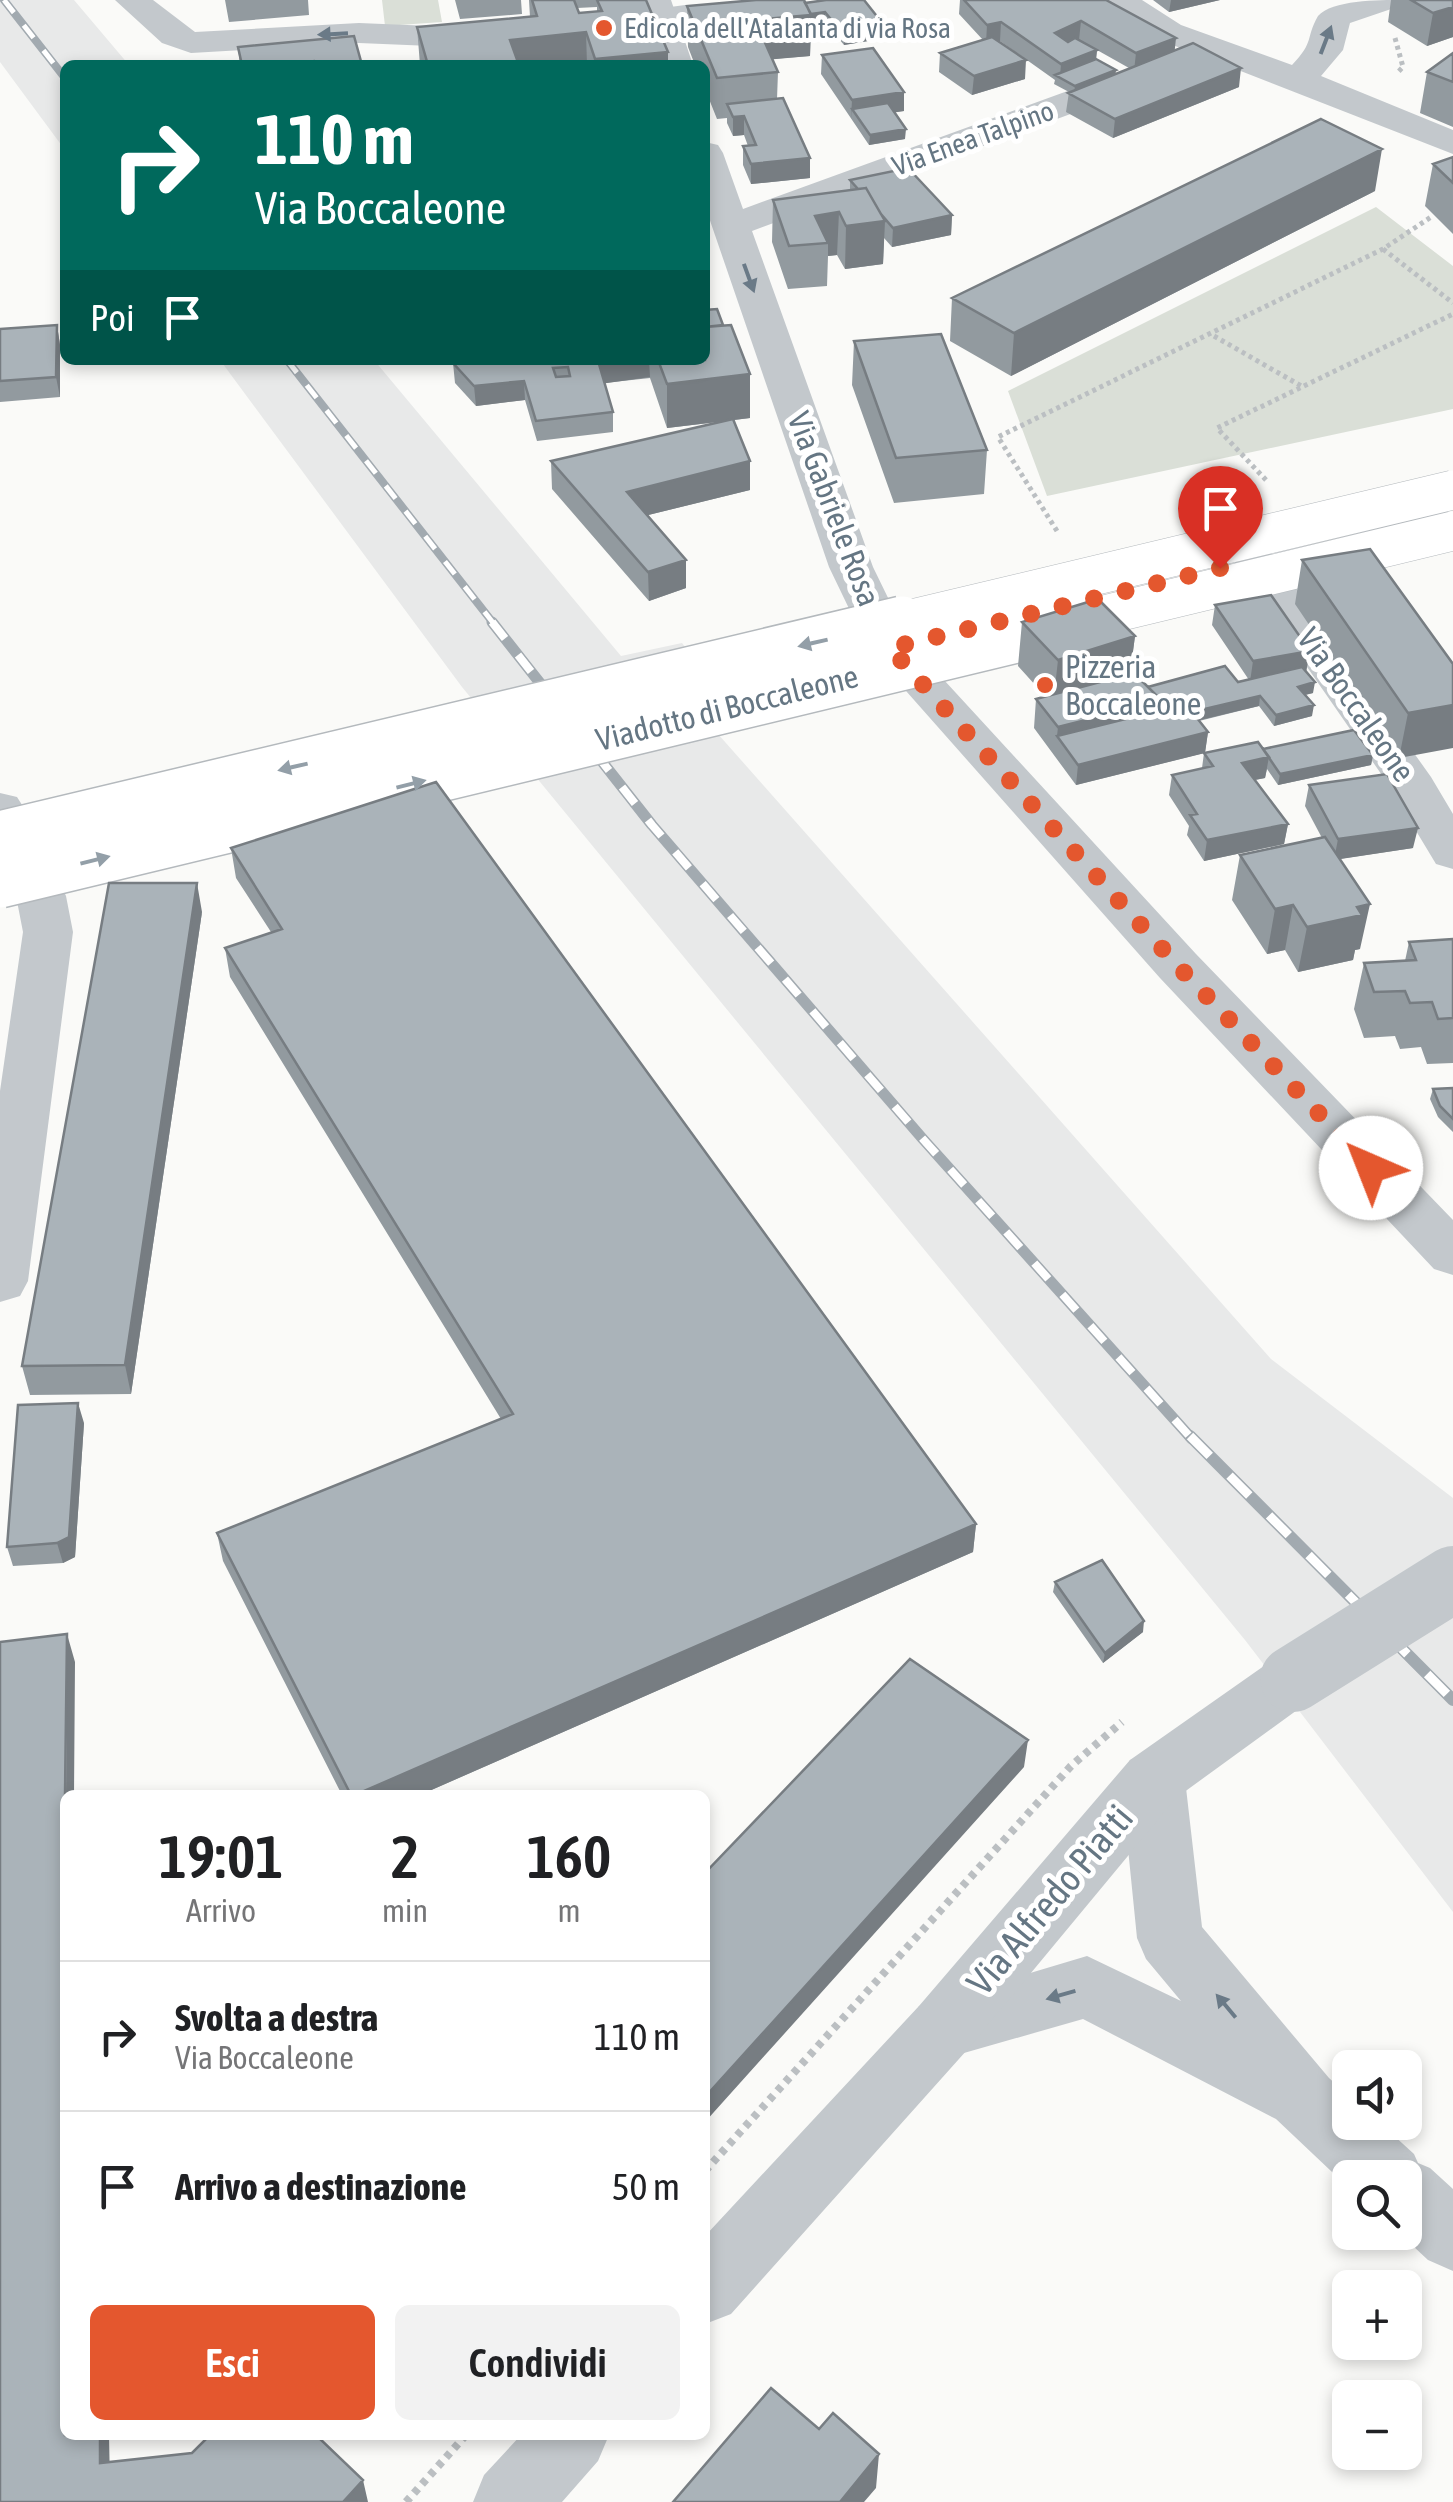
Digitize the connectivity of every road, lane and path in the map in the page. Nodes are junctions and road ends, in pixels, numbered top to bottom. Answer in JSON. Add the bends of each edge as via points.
{"nodes":[{"id":1,"x":132,"y":0,"type":"edge"},
{"id":2,"x":1119,"y":0,"type":"edge"},
{"id":3,"x":1371,"y":4,"type":"edge"},
{"id":4,"x":664,"y":10,"type":"edge"},
{"id":5,"x":621,"y":16,"type":"edge"},
{"id":6,"x":526,"y":26,"type":"edge"},
{"id":7,"x":1215,"y":48,"type":"junction"},
{"id":8,"x":673,"y":60,"type":"edge"},
{"id":9,"x":1298,"y":79,"type":"junction"},
{"id":10,"x":1453,"y":144,"type":"edge"},
{"id":11,"x":710,"y":167,"type":"edge"},
{"id":12,"x":1431,"y":217,"type":"dead end"},
{"id":13,"x":731,"y":226,"type":"junction"},
{"id":14,"x":1383,"y":249,"type":"junction"},
{"id":15,"x":1453,"y":303,"type":"edge"},
{"id":16,"x":1453,"y":314,"type":"edge"},
{"id":17,"x":1212,"y":335,"type":"junction"},
{"id":18,"x":1304,"y":388,"type":"junction"},
{"id":19,"x":1272,"y":487,"type":"dead end"},
{"id":20,"x":1453,"y":490,"type":"edge"},
{"id":21,"x":1453,"y":512,"type":"edge"},
{"id":22,"x":1453,"y":532,"type":"edge"},
{"id":23,"x":1061,"y":536,"type":"dead end"},
{"id":24,"x":1256,"y":560,"type":"junction"},
{"id":25,"x":890,"y":648,"type":"junction"},
{"id":26,"x":5,"y":849,"type":"edge"},
{"id":27,"x":1453,"y":853,"type":"edge"},
{"id":28,"x":1453,"y":1255,"type":"edge"},
{"id":29,"x":0,"y":1282,"type":"edge"},
{"id":30,"x":1453,"y":1578,"type":"edge"},
{"id":31,"x":1127,"y":1718,"type":"dead end"},
{"id":32,"x":1153,"y":1779,"type":"junction"},
{"id":33,"x":942,"y":2028,"type":"junction"},
{"id":34,"x":1305,"y":2101,"type":"junction"},
{"id":35,"x":1369,"y":2160,"type":"edge"},
{"id":36,"x":710,"y":2165,"type":"edge"},
{"id":37,"x":1422,"y":2208,"type":"edge"},
{"id":38,"x":1453,"y":2236,"type":"edge"},
{"id":39,"x":710,"y":2283,"type":"edge"},
{"id":40,"x":462,"y":2440,"type":"edge"},
{"id":41,"x":567,"y":2440,"type":"edge"},
{"id":42,"x":406,"y":2502,"type":"edge"},
{"id":43,"x":511,"y":2502,"type":"edge"}],
"edges":[{"from":6,"to":1,"type":"street","one_way":true,"via":[[431,36],[359,33],[192,43]]},
{"from":2,"to":7,"type":"street","via":[[1169,32]]},
{"from":9,"to":3,"type":"street","one_way":true,"via":[[1326,50],[1334,18]]},
{"from":4,"to":5,"type":"street"},
{"from":4,"to":8,"type":"street"},
{"from":7,"to":9,"type":"street"},
{"from":7,"to":13,"type":"street","name":"Via Enea Talpino"},
{"from":9,"to":10,"type":"street"},
{"from":11,"to":13,"type":"street","name":"Via Gabriele Rosa"},
{"from":12,"to":14,"type":"path"},
{"from":13,"to":25,"type":"street","name":"Via Gabriele Rosa","one_way":true,"via":[[850,567]]},
{"from":14,"to":15,"type":"path"},
{"from":14,"to":17,"type":"path"},
{"from":16,"to":18,"type":"path"},
{"from":17,"to":18,"type":"path"},
{"from":17,"to":23,"type":"path","via":[[998,437]]},
{"from":18,"to":19,"type":"path","via":[[1217,428]]},
{"from":20,"to":26,"type":"highway","name":"Viadotto di Boccaleone","one_way":true,"bridge":true},
{"from":21,"to":24,"type":"street"},
{"from":26,"to":22,"type":"highway","name":"Viadotto di Boccaleone","one_way":true,"bridge":true},
{"from":24,"to":25,"type":"street"},
{"from":24,"to":27,"type":"street","name":"Via Boccaleone"},
{"from":25,"to":28,"type":"street","name":"Via Gabriele Rosa","via":[[1178,966]]},
{"from":26,"to":29,"type":"street","via":[[41,896],[48,932]]},
{"from":30,"to":32,"type":"street","name":"Via Alfredo Piatti","bridge":true,"via":[[1293,1679]]},
{"from":31,"to":36,"type":"path","via":[[1071,1766]]},
{"from":32,"to":33,"type":"street","name":"Via Alfredo Piatti"},
{"from":34,"to":32,"type":"street","one_way":true,"via":[[1170,1938]]},
{"from":34,"to":33,"type":"street","one_way":true,"via":[[1087,1988]]},
{"from":33,"to":39,"type":"street","name":"Via Alfredo Piatti"},
{"from":34,"to":35,"type":"street"},
{"from":37,"to":38,"type":"street"},
{"from":40,"to":42,"type":"path"},
{"from":41,"to":43,"type":"street"}]}
